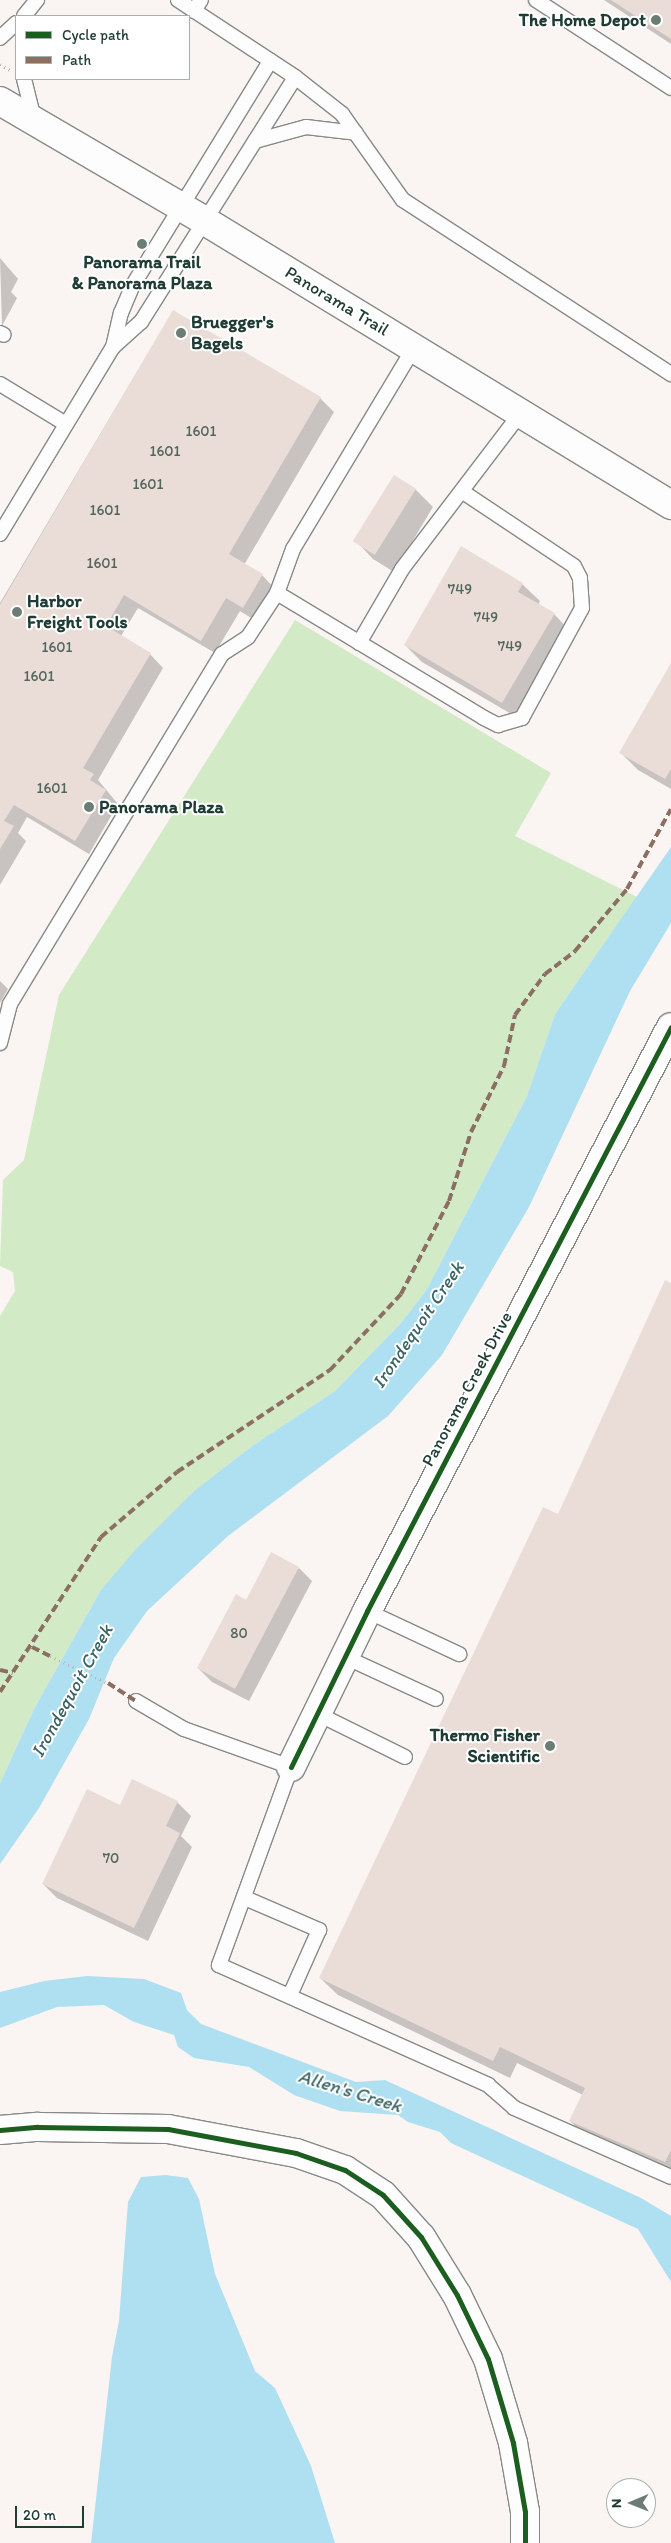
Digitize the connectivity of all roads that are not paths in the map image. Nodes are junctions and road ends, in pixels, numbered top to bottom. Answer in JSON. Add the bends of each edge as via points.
{"nodes":[{"id":1,"x":38,"y":0,"type":"edge"},
{"id":2,"x":178,"y":0,"type":"edge"},
{"id":3,"x":536,"y":0,"type":"edge"},
{"id":4,"x":197,"y":6,"type":"edge"},
{"id":5,"x":26,"y":15,"type":"edge"},
{"id":6,"x":15,"y":25,"type":"edge"},
{"id":7,"x":0,"y":38,"type":"edge"},
{"id":8,"x":270,"y":61,"type":"junction"},
{"id":9,"x":295,"y":77,"type":"junction"},
{"id":10,"x":17,"y":80,"type":"edge"},
{"id":11,"x":671,"y":88,"type":"edge"},
{"id":12,"x":13,"y":113,"type":"edge"},
{"id":13,"x":356,"y":133,"type":"junction"},
{"id":14,"x":255,"y":141,"type":"junction"},
{"id":15,"x":181,"y":207,"type":"junction"},
{"id":16,"x":205,"y":221,"type":"junction"},
{"id":17,"x":113,"y":346,"type":"junction"},
{"id":18,"x":414,"y":348,"type":"junction"},
{"id":19,"x":671,"y":374,"type":"edge"},
{"id":20,"x":0,"y":384,"type":"edge"},
{"id":21,"x":520,"y":413,"type":"junction"},
{"id":22,"x":66,"y":424,"type":"junction"},
{"id":23,"x":463,"y":492,"type":"junction"},
{"id":24,"x":671,"y":505,"type":"edge"},
{"id":25,"x":0,"y":534,"type":"edge"},
{"id":26,"x":277,"y":593,"type":"junction"},
{"id":27,"x":359,"y":642,"type":"junction"},
{"id":28,"x":671,"y":1027,"type":"edge"},
{"id":29,"x":0,"y":1043,"type":"edge"},
{"id":30,"x":663,"y":1060,"type":"edge"},
{"id":31,"x":367,"y":1611,"type":"junction"},
{"id":32,"x":459,"y":1654,"type":"dead end"},
{"id":33,"x":345,"y":1657,"type":"junction"},
{"id":34,"x":436,"y":1699,"type":"dead end"},
{"id":35,"x":136,"y":1700,"type":"dead end"},
{"id":36,"x":318,"y":1714,"type":"junction"},
{"id":37,"x":405,"y":1757,"type":"dead end"},
{"id":38,"x":291,"y":1767,"type":"junction"},
{"id":39,"x":245,"y":1898,"type":"junction"},
{"id":40,"x":290,"y":1994,"type":"junction"},
{"id":41,"x":0,"y":2130,"type":"edge"},
{"id":42,"x":671,"y":2178,"type":"edge"},
{"id":43,"x":526,"y":2543,"type":"edge"}],
"edges":[{"from":1,"to":5,"type":"lane"},
{"from":2,"to":4,"type":"lane"},
{"from":3,"to":11,"type":"lane"},
{"from":4,"to":8,"type":"lane"},
{"from":6,"to":7,"type":"lane"},
{"from":8,"to":9,"type":"lane"},
{"from":8,"to":15,"type":"lane"},
{"from":9,"to":13,"type":"lane","via":[[342,114]]},
{"from":9,"to":14,"type":"lane"},
{"from":10,"to":12,"type":"lane"},
{"from":12,"to":15,"type":"street","name":"Panorama Trail"},
{"from":13,"to":14,"type":"lane","via":[[306,127]]},
{"from":13,"to":19,"type":"lane","via":[[403,200]]},
{"from":14,"to":16,"type":"lane"},
{"from":15,"to":16,"type":"street","name":"Panorama Trail"},
{"from":15,"to":17,"type":"lane","via":[[133,285],[121,313]]},
{"from":16,"to":17,"type":"lane","via":[[141,322]]},
{"from":16,"to":18,"type":"street","name":"Panorama Trail"},
{"from":17,"to":22,"type":"lane"},
{"from":18,"to":21,"type":"street","name":"Panorama Trail"},
{"from":18,"to":26,"type":"lane","via":[[294,549]]},
{"from":20,"to":22,"type":"lane"},
{"from":21,"to":23,"type":"lane"},
{"from":21,"to":24,"type":"street","name":"Panorama Trail"},
{"from":22,"to":25,"type":"lane"},
{"from":23,"to":27,"type":"lane","via":[[402,569]]},
{"from":23,"to":27,"type":"lane","via":[[574,566],[580,578],[582,608],[522,718],[505,724],[491,721]]},
{"from":26,"to":27,"type":"lane"},
{"from":26,"to":29,"type":"lane","via":[[248,637],[222,654],[10,1004]]},
{"from":28,"to":30,"type":"street","name":"Panorama Creek Drive"},
{"from":30,"to":31,"type":"street","name":"Panorama Creek Drive"},
{"from":31,"to":32,"type":"lane"},
{"from":31,"to":33,"type":"street","name":"Panorama Creek Drive"},
{"from":33,"to":34,"type":"lane"},
{"from":33,"to":36,"type":"street","name":"Panorama Creek Drive"},
{"from":35,"to":38,"type":"lane","via":[[184,1729]]},
{"from":36,"to":37,"type":"lane"},
{"from":36,"to":38,"type":"street","name":"Panorama Creek Drive"},
{"from":38,"to":39,"type":"lane"},
{"from":39,"to":40,"type":"lane","via":[[219,1965]]},
{"from":39,"to":40,"type":"lane","via":[[320,1930]]},
{"from":40,"to":42,"type":"lane","via":[[488,2085],[514,2108]]},
{"from":41,"to":43,"type":"street","via":[[38,2127],[168,2129],[296,2153],[345,2170],[383,2194],[421,2237],[457,2295],[488,2359],[513,2443],[525,2512]]}]}
